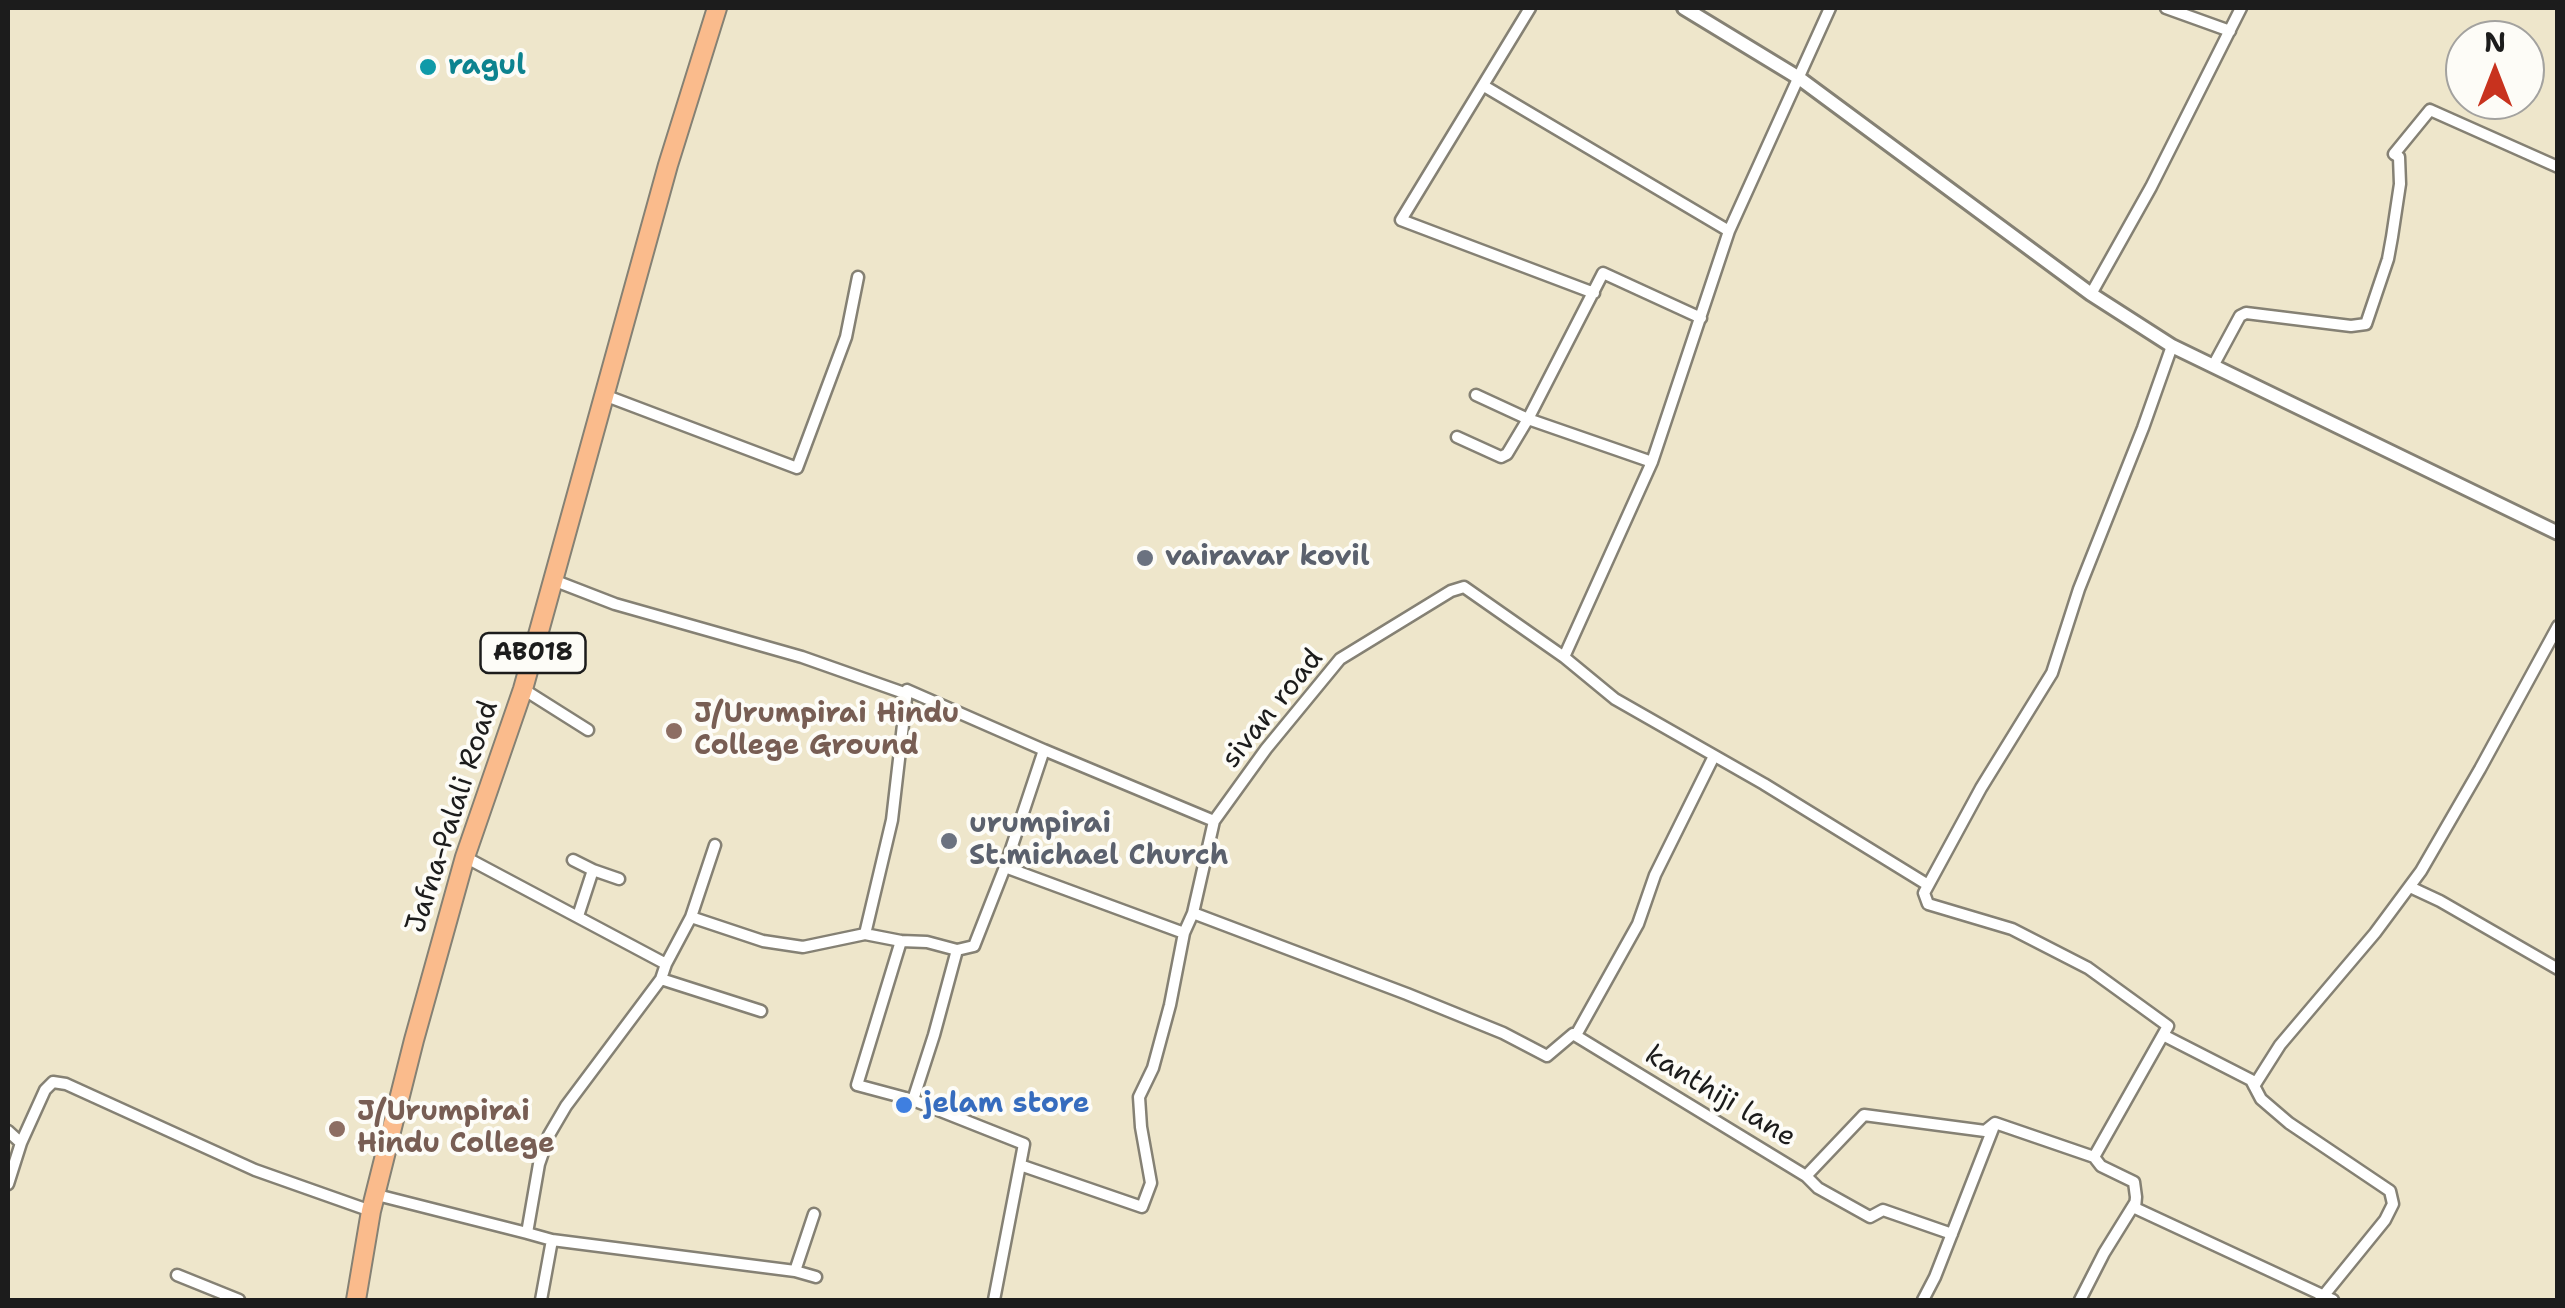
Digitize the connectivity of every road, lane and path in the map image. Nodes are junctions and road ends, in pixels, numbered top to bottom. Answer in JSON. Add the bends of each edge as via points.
{"nodes":[{"id":1,"x":717,"y":8,"type":"edge"},
{"id":2,"x":1530,"y":8,"type":"edge"},
{"id":3,"x":1684,"y":8,"type":"edge"},
{"id":4,"x":1830,"y":8,"type":"edge"},
{"id":5,"x":2166,"y":8,"type":"edge"},
{"id":6,"x":2241,"y":8,"type":"edge"},
{"id":7,"x":2230,"y":31,"type":"junction"},
{"id":8,"x":1798,"y":78,"type":"junction"},
{"id":9,"x":1484,"y":86,"type":"junction"},
{"id":10,"x":2558,"y":167,"type":"edge"},
{"id":11,"x":1729,"y":230,"type":"junction"},
{"id":12,"x":858,"y":277,"type":"dead end"},
{"id":13,"x":1594,"y":292,"type":"junction"},
{"id":14,"x":2091,"y":294,"type":"junction"},
{"id":15,"x":1701,"y":318,"type":"junction"},
{"id":16,"x":2172,"y":346,"type":"junction"},
{"id":17,"x":2213,"y":366,"type":"junction"},
{"id":18,"x":1476,"y":395,"type":"dead end"},
{"id":19,"x":604,"y":396,"type":"junction"},
{"id":20,"x":1528,"y":418,"type":"junction"},
{"id":21,"x":1457,"y":437,"type":"dead end"},
{"id":22,"x":1652,"y":462,"type":"junction"},
{"id":23,"x":2558,"y":533,"type":"edge"},
{"id":24,"x":553,"y":580,"type":"junction"},
{"id":25,"x":2558,"y":626,"type":"edge"},
{"id":26,"x":1564,"y":658,"type":"junction"},
{"id":27,"x":523,"y":689,"type":"junction"},
{"id":28,"x":907,"y":694,"type":"junction"},
{"id":29,"x":588,"y":730,"type":"dead end"},
{"id":30,"x":1044,"y":750,"type":"junction"},
{"id":31,"x":1714,"y":756,"type":"junction"},
{"id":32,"x":1214,"y":821,"type":"junction"},
{"id":33,"x":716,"y":846,"type":"dead end"},
{"id":34,"x":465,"y":858,"type":"junction"},
{"id":35,"x":573,"y":860,"type":"dead end"},
{"id":36,"x":1005,"y":867,"type":"junction"},
{"id":37,"x":594,"y":870,"type":"junction"},
{"id":38,"x":619,"y":879,"type":"dead end"},
{"id":39,"x":1928,"y":884,"type":"junction"},
{"id":40,"x":2410,"y":886,"type":"junction"},
{"id":41,"x":1193,"y":912,"type":"junction"},
{"id":42,"x":578,"y":916,"type":"junction"},
{"id":43,"x":691,"y":917,"type":"junction"},
{"id":44,"x":1184,"y":933,"type":"junction"},
{"id":45,"x":865,"y":934,"type":"junction"},
{"id":46,"x":900,"y":941,"type":"junction"},
{"id":47,"x":958,"y":950,"type":"junction"},
{"id":48,"x":666,"y":964,"type":"junction"},
{"id":49,"x":2558,"y":969,"type":"edge"},
{"id":50,"x":661,"y":978,"type":"junction"},
{"id":51,"x":761,"y":1011,"type":"dead end"},
{"id":52,"x":2163,"y":1035,"type":"junction"},
{"id":53,"x":1576,"y":1036,"type":"junction"},
{"id":54,"x":2254,"y":1086,"type":"junction"},
{"id":55,"x":913,"y":1100,"type":"junction"},
{"id":56,"x":1995,"y":1123,"type":"junction"},
{"id":57,"x":8,"y":1131,"type":"edge"},
{"id":58,"x":21,"y":1143,"type":"junction"},
{"id":59,"x":2094,"y":1157,"type":"junction"},
{"id":60,"x":1020,"y":1164,"type":"junction"},
{"id":61,"x":1806,"y":1176,"type":"junction"},
{"id":62,"x":8,"y":1184,"type":"edge"},
{"id":63,"x":2136,"y":1202,"type":"junction"},
{"id":64,"x":374,"y":1203,"type":"junction"},
{"id":65,"x":814,"y":1214,"type":"dead end"},
{"id":66,"x":527,"y":1233,"type":"junction"},
{"id":67,"x":1952,"y":1234,"type":"junction"},
{"id":68,"x":552,"y":1240,"type":"junction"},
{"id":69,"x":795,"y":1271,"type":"junction"},
{"id":70,"x":177,"y":1275,"type":"dead end"},
{"id":71,"x":816,"y":1277,"type":"dead end"},
{"id":72,"x":2326,"y":1299,"type":"edge"},
{"id":73,"x":240,"y":1300,"type":"edge"},
{"id":74,"x":356,"y":1300,"type":"edge"},
{"id":75,"x":541,"y":1300,"type":"edge"},
{"id":76,"x":994,"y":1300,"type":"edge"},
{"id":77,"x":1923,"y":1300,"type":"edge"},
{"id":78,"x":2080,"y":1300,"type":"edge"}],
"edges":[{"from":1,"to":19,"type":"main road","name":"Jafna-Palali Road","number":"AB018"},
{"from":2,"to":9,"type":"street"},
{"from":3,"to":8,"type":"street"},
{"from":4,"to":8,"type":"street"},
{"from":5,"to":7,"type":"street"},
{"from":6,"to":7,"type":"street"},
{"from":7,"to":14,"type":"street"},
{"from":8,"to":11,"type":"street"},
{"from":8,"to":14,"type":"street"},
{"from":9,"to":11,"type":"street"},
{"from":9,"to":13,"type":"street","via":[[1401,220]]},
{"from":10,"to":17,"type":"street","via":[[2430,110],[2394,154],[2400,184],[2392,237],[2366,324],[2246,313]]},
{"from":11,"to":15,"type":"street"},
{"from":12,"to":19,"type":"street","via":[[846,338],[797,468]]},
{"from":13,"to":15,"type":"street","via":[[1603,273],[1609,274]]},
{"from":13,"to":20,"type":"street"},
{"from":14,"to":16,"type":"street"},
{"from":15,"to":22,"type":"street"},
{"from":16,"to":17,"type":"street"},
{"from":16,"to":39,"type":"street","via":[[2052,674]]},
{"from":17,"to":23,"type":"street"},
{"from":18,"to":20,"type":"street"},
{"from":19,"to":24,"type":"main road","name":"Jafna-Palali Road","number":"AB018"},
{"from":20,"to":21,"type":"street","via":[[1501,457]]},
{"from":20,"to":22,"type":"street"},
{"from":22,"to":26,"type":"street"},
{"from":24,"to":27,"type":"main road","name":"Jafna-Palali Road","number":"AB018"},
{"from":24,"to":28,"type":"street"},
{"from":25,"to":40,"type":"street"},
{"from":26,"to":31,"type":"street","via":[[1614,699]]},
{"from":26,"to":32,"type":"street","name":"sivan road","via":[[1464,587],[1450,591],[1340,660]]},
{"from":27,"to":29,"type":"street"},
{"from":27,"to":34,"type":"main road","name":"Jafna-Palali Road","number":"AB018"},
{"from":28,"to":30,"type":"street"},
{"from":28,"to":45,"type":"street","via":[[892,820]]},
{"from":30,"to":32,"type":"street"},
{"from":30,"to":36,"type":"street"},
{"from":31,"to":39,"type":"street"},
{"from":31,"to":53,"type":"street","via":[[1655,874],[1638,924]]},
{"from":32,"to":41,"type":"street","name":"sivan road"},
{"from":33,"to":43,"type":"street"},
{"from":34,"to":42,"type":"street"},
{"from":34,"to":64,"type":"main road","name":"Jafna-Palali Road","number":"AB018"},
{"from":35,"to":37,"type":"street"},
{"from":36,"to":44,"type":"street"},
{"from":36,"to":47,"type":"street","via":[[974,946]]},
{"from":37,"to":38,"type":"street"},
{"from":37,"to":42,"type":"street"},
{"from":39,"to":52,"type":"street","via":[[1928,904],[2012,930],[2088,968],[2168,1026]]},
{"from":40,"to":49,"type":"street"},
{"from":40,"to":54,"type":"street"},
{"from":41,"to":44,"type":"street","name":"sivan road"},
{"from":41,"to":53,"type":"street","via":[[1546,1056]]},
{"from":42,"to":48,"type":"street"},
{"from":43,"to":45,"type":"street","via":[[803,947]]},
{"from":43,"to":48,"type":"street"},
{"from":44,"to":60,"type":"street","name":"sivan road","via":[[1153,1068],[1139,1097],[1151,1184],[1142,1207]]},
{"from":45,"to":46,"type":"street"},
{"from":46,"to":47,"type":"street"},
{"from":46,"to":55,"type":"street","via":[[857,1085]]},
{"from":47,"to":55,"type":"street"},
{"from":48,"to":50,"type":"street"},
{"from":50,"to":51,"type":"street"},
{"from":50,"to":66,"type":"street","via":[[549,1135]]},
{"from":52,"to":54,"type":"street"},
{"from":52,"to":59,"type":"street"},
{"from":53,"to":61,"type":"street","name":"kanthiji lane"},
{"from":54,"to":72,"type":"street","via":[[2289,1123],[2390,1191],[2393,1204],[2385,1220]]},
{"from":55,"to":60,"type":"street","via":[[1024,1144]]},
{"from":56,"to":59,"type":"street","name":"kanthiji lane"},
{"from":56,"to":61,"type":"street","name":"kanthiji lane","via":[[1985,1130],[1864,1116]]},
{"from":56,"to":67,"type":"street"},
{"from":57,"to":58,"type":"street"},
{"from":58,"to":62,"type":"street"},
{"from":58,"to":64,"type":"street","via":[[45,1090],[53,1082],[66,1084],[255,1170]]},
{"from":59,"to":63,"type":"street","name":"kanthiji lane","via":[[2134,1182]]},
{"from":60,"to":76,"type":"street"},
{"from":61,"to":67,"type":"street","via":[[1870,1216],[1882,1210]]},
{"from":63,"to":72,"type":"street","via":[[2135,1208]]},
{"from":63,"to":78,"type":"street"},
{"from":64,"to":66,"type":"street"},
{"from":64,"to":74,"type":"main road","name":"Jafna-Palali Road","number":"AB018"},
{"from":65,"to":69,"type":"street"},
{"from":66,"to":68,"type":"street"},
{"from":67,"to":77,"type":"street"},
{"from":68,"to":69,"type":"street"},
{"from":68,"to":75,"type":"street"},
{"from":69,"to":71,"type":"street"},
{"from":70,"to":73,"type":"street"}]}
